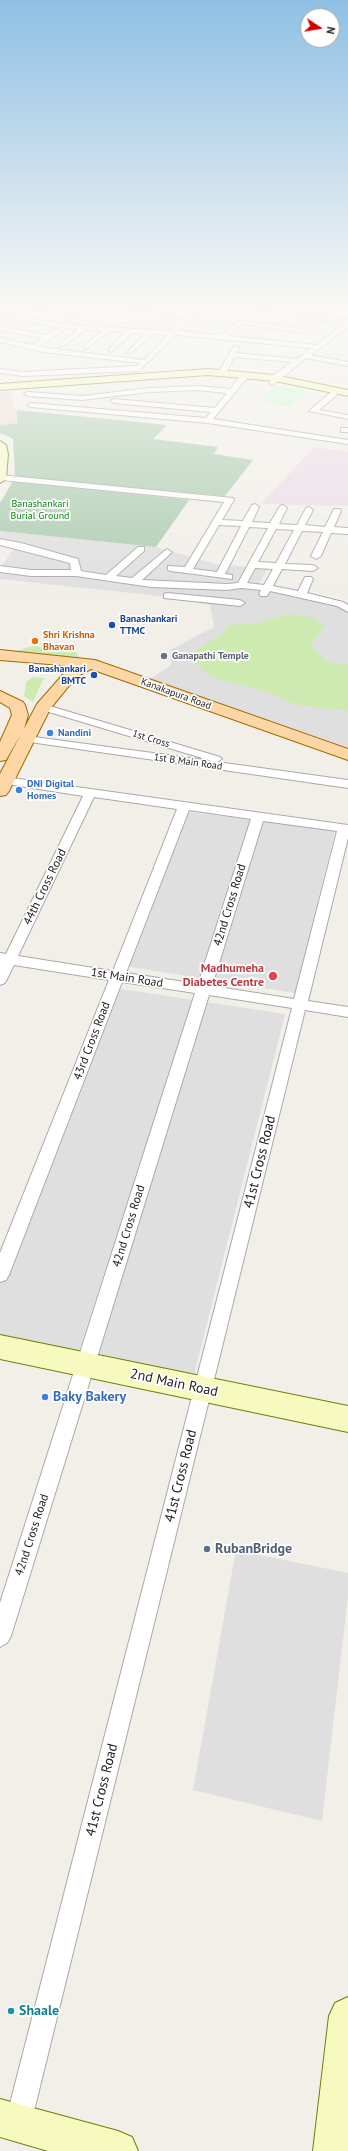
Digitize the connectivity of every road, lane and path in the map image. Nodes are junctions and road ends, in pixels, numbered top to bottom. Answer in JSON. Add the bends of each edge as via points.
{"nodes":[{"id":1,"x":30,"y":403,"type":"edge"},
{"id":2,"x":134,"y":403,"type":"edge"},
{"id":3,"x":162,"y":403,"type":"edge"},
{"id":4,"x":195,"y":403,"type":"edge"},
{"id":5,"x":222,"y":403,"type":"edge"},
{"id":6,"x":322,"y":403,"type":"edge"},
{"id":7,"x":160,"y":406,"type":"junction"},
{"id":8,"x":191,"y":408,"type":"junction"},
{"id":9,"x":216,"y":410,"type":"junction"},
{"id":10,"x":346,"y":415,"type":"edge"},
{"id":11,"x":208,"y":421,"type":"junction"},
{"id":12,"x":348,"y":442,"type":"edge"},
{"id":13,"x":0,"y":451,"type":"edge"},
{"id":14,"x":0,"y":478,"type":"edge"},
{"id":15,"x":255,"y":507,"type":"dead end"},
{"id":16,"x":283,"y":508,"type":"dead end"},
{"id":17,"x":310,"y":510,"type":"dead end"},
{"id":18,"x":337,"y":511,"type":"dead end"},
{"id":19,"x":216,"y":522,"type":"junction"},
{"id":20,"x":244,"y":525,"type":"junction"},
{"id":21,"x":274,"y":527,"type":"junction"},
{"id":22,"x":300,"y":528,"type":"junction"},
{"id":23,"x":327,"y":530,"type":"junction"},
{"id":24,"x":348,"y":531,"type":"edge"},
{"id":25,"x":0,"y":542,"type":"edge"},
{"id":26,"x":141,"y":548,"type":"dead end"},
{"id":27,"x":167,"y":552,"type":"dead end"},
{"id":28,"x":316,"y":556,"type":"dead end"},
{"id":29,"x":253,"y":565,"type":"junction"},
{"id":30,"x":279,"y":567,"type":"junction"},
{"id":31,"x":170,"y":568,"type":"dead end"},
{"id":32,"x":314,"y":568,"type":"dead end"},
{"id":33,"x":0,"y":569,"type":"edge"},
{"id":34,"x":187,"y":571,"type":"junction"},
{"id":35,"x":76,"y":573,"type":"junction"},
{"id":36,"x":220,"y":575,"type":"junction"},
{"id":37,"x":107,"y":578,"type":"junction"},
{"id":38,"x":308,"y":579,"type":"dead end"},
{"id":39,"x":134,"y":582,"type":"junction"},
{"id":40,"x":239,"y":585,"type":"junction"},
{"id":41,"x":266,"y":591,"type":"junction"},
{"id":42,"x":302,"y":594,"type":"junction"},
{"id":43,"x":167,"y":596,"type":"dead end"},
{"id":44,"x":229,"y":601,"type":"junction"},
{"id":45,"x":240,"y":603,"type":"dead end"},
{"id":46,"x":348,"y":609,"type":"edge"},
{"id":47,"x":0,"y":655,"type":"edge"},
{"id":48,"x":90,"y":663,"type":"junction"},
{"id":49,"x":72,"y":674,"type":"junction"},
{"id":50,"x":0,"y":696,"type":"edge"},
{"id":51,"x":41,"y":710,"type":"junction"},
{"id":52,"x":20,"y":715,"type":"junction"},
{"id":53,"x":27,"y":739,"type":"junction"},
{"id":54,"x":0,"y":756,"type":"edge"},
{"id":55,"x":347,"y":756,"type":"edge"},
{"id":56,"x":259,"y":772,"type":"junction"},
{"id":57,"x":348,"y":784,"type":"edge"},
{"id":58,"x":2,"y":786,"type":"edge"},
{"id":59,"x":90,"y":794,"type":"junction"},
{"id":60,"x":184,"y":807,"type":"junction"},
{"id":61,"x":258,"y":816,"type":"junction"},
{"id":62,"x":346,"y":829,"type":"edge"},
{"id":63,"x":5,"y":958,"type":"edge"},
{"id":64,"x":118,"y":976,"type":"junction"},
{"id":65,"x":0,"y":980,"type":"edge"},
{"id":66,"x":203,"y":990,"type":"junction"},
{"id":67,"x":300,"y":1005,"type":"junction"},
{"id":68,"x":348,"y":1012,"type":"edge"},
{"id":69,"x":0,"y":1275,"type":"edge"},
{"id":70,"x":0,"y":1347,"type":"edge"},
{"id":71,"x":86,"y":1365,"type":"junction"},
{"id":72,"x":203,"y":1389,"type":"junction"},
{"id":73,"x":348,"y":1419,"type":"edge"},
{"id":74,"x":0,"y":1636,"type":"edge"},
{"id":75,"x":348,"y":2016,"type":"edge"},
{"id":76,"x":9,"y":2121,"type":"edge"},
{"id":77,"x":118,"y":2151,"type":"edge"},
{"id":78,"x":333,"y":2151,"type":"edge"}],
"edges":[{"from":1,"to":11,"type":"street","via":[[31,407]]},
{"from":2,"to":7,"type":"street"},
{"from":3,"to":7,"type":"street"},
{"from":4,"to":8,"type":"street"},
{"from":5,"to":9,"type":"street"},
{"from":6,"to":10,"type":"street","via":[[313,411]]},
{"from":7,"to":8,"type":"street"},
{"from":8,"to":9,"type":"street"},
{"from":9,"to":11,"type":"street"},
{"from":11,"to":12,"type":"street"},
{"from":13,"to":14,"type":"main road"},
{"from":14,"to":19,"type":"street","via":[[230,500]]},
{"from":15,"to":20,"type":"street"},
{"from":16,"to":21,"type":"street"},
{"from":17,"to":22,"type":"street"},
{"from":18,"to":23,"type":"street"},
{"from":19,"to":20,"type":"street"},
{"from":19,"to":34,"type":"street"},
{"from":20,"to":21,"type":"street"},
{"from":20,"to":36,"type":"street"},
{"from":21,"to":22,"type":"street"},
{"from":21,"to":29,"type":"street"},
{"from":22,"to":23,"type":"street"},
{"from":22,"to":30,"type":"street"},
{"from":23,"to":24,"type":"street"},
{"from":23,"to":28,"type":"street"},
{"from":25,"to":35,"type":"street","via":[[74,561]]},
{"from":26,"to":37,"type":"street"},
{"from":27,"to":39,"type":"street"},
{"from":29,"to":30,"type":"street"},
{"from":29,"to":40,"type":"street"},
{"from":30,"to":32,"type":"street"},
{"from":30,"to":41,"type":"street"},
{"from":31,"to":34,"type":"street"},
{"from":33,"to":35,"type":"street","via":[[31,573]]},
{"from":34,"to":36,"type":"street"},
{"from":35,"to":37,"type":"street"},
{"from":36,"to":40,"type":"street"},
{"from":37,"to":39,"type":"street"},
{"from":38,"to":42,"type":"street"},
{"from":39,"to":40,"type":"street"},
{"from":40,"to":41,"type":"street"},
{"from":40,"to":44,"type":"street"},
{"from":41,"to":42,"type":"street"},
{"from":42,"to":46,"type":"street","via":[[340,604]]},
{"from":43,"to":44,"type":"street"},
{"from":44,"to":45,"type":"street"},
{"from":47,"to":48,"type":"main road","name":"Kanakapura Road"},
{"from":48,"to":49,"type":"main road"},
{"from":48,"to":55,"type":"main road","name":"Kanakapura Road"},
{"from":49,"to":51,"type":"main road"},
{"from":49,"to":55,"type":"main road","name":"Kanakapura Road","via":[[94,675],[120,681]]},
{"from":50,"to":52,"type":"main road","via":[[18,705]]},
{"from":51,"to":52,"type":"main road"},
{"from":51,"to":53,"type":"main road"},
{"from":51,"to":56,"type":"street","name":"1st Cross"},
{"from":52,"to":54,"type":"main road","via":[[15,730]]},
{"from":53,"to":56,"type":"street","name":"1st B Main Road"},
{"from":53,"to":58,"type":"main road"},
{"from":56,"to":57,"type":"street","name":"1st B Main Road"},
{"from":58,"to":59,"type":"street"},
{"from":59,"to":60,"type":"street"},
{"from":59,"to":63,"type":"street","name":"44th Cross Road"},
{"from":60,"to":61,"type":"street"},
{"from":60,"to":64,"type":"street","name":"43rd Cross Road"},
{"from":61,"to":62,"type":"street"},
{"from":61,"to":66,"type":"street","name":"42nd Cross Road"},
{"from":62,"to":67,"type":"street","name":"41st Cross Road"},
{"from":63,"to":64,"type":"street","name":"1st Main Road"},
{"from":63,"to":65,"type":"street","name":"44th Cross Road"},
{"from":64,"to":66,"type":"street","name":"1st Main Road"},
{"from":64,"to":69,"type":"street","name":"43rd Cross Road"},
{"from":66,"to":67,"type":"street","name":"1st Main Road"},
{"from":66,"to":71,"type":"street","name":"42nd Cross Road"},
{"from":67,"to":68,"type":"street","name":"1st Main Road"},
{"from":67,"to":72,"type":"street","name":"41st Cross Road"},
{"from":70,"to":71,"type":"main road","name":"2nd Main Road"},
{"from":71,"to":72,"type":"main road","name":"2nd Main Road"},
{"from":71,"to":74,"type":"street","name":"42nd Cross Road"},
{"from":72,"to":73,"type":"main road","name":"2nd Main Road"},
{"from":72,"to":76,"type":"street","name":"41st Cross Road"},
{"from":75,"to":78,"type":"main road"},
{"from":76,"to":77,"type":"main road"}]}
